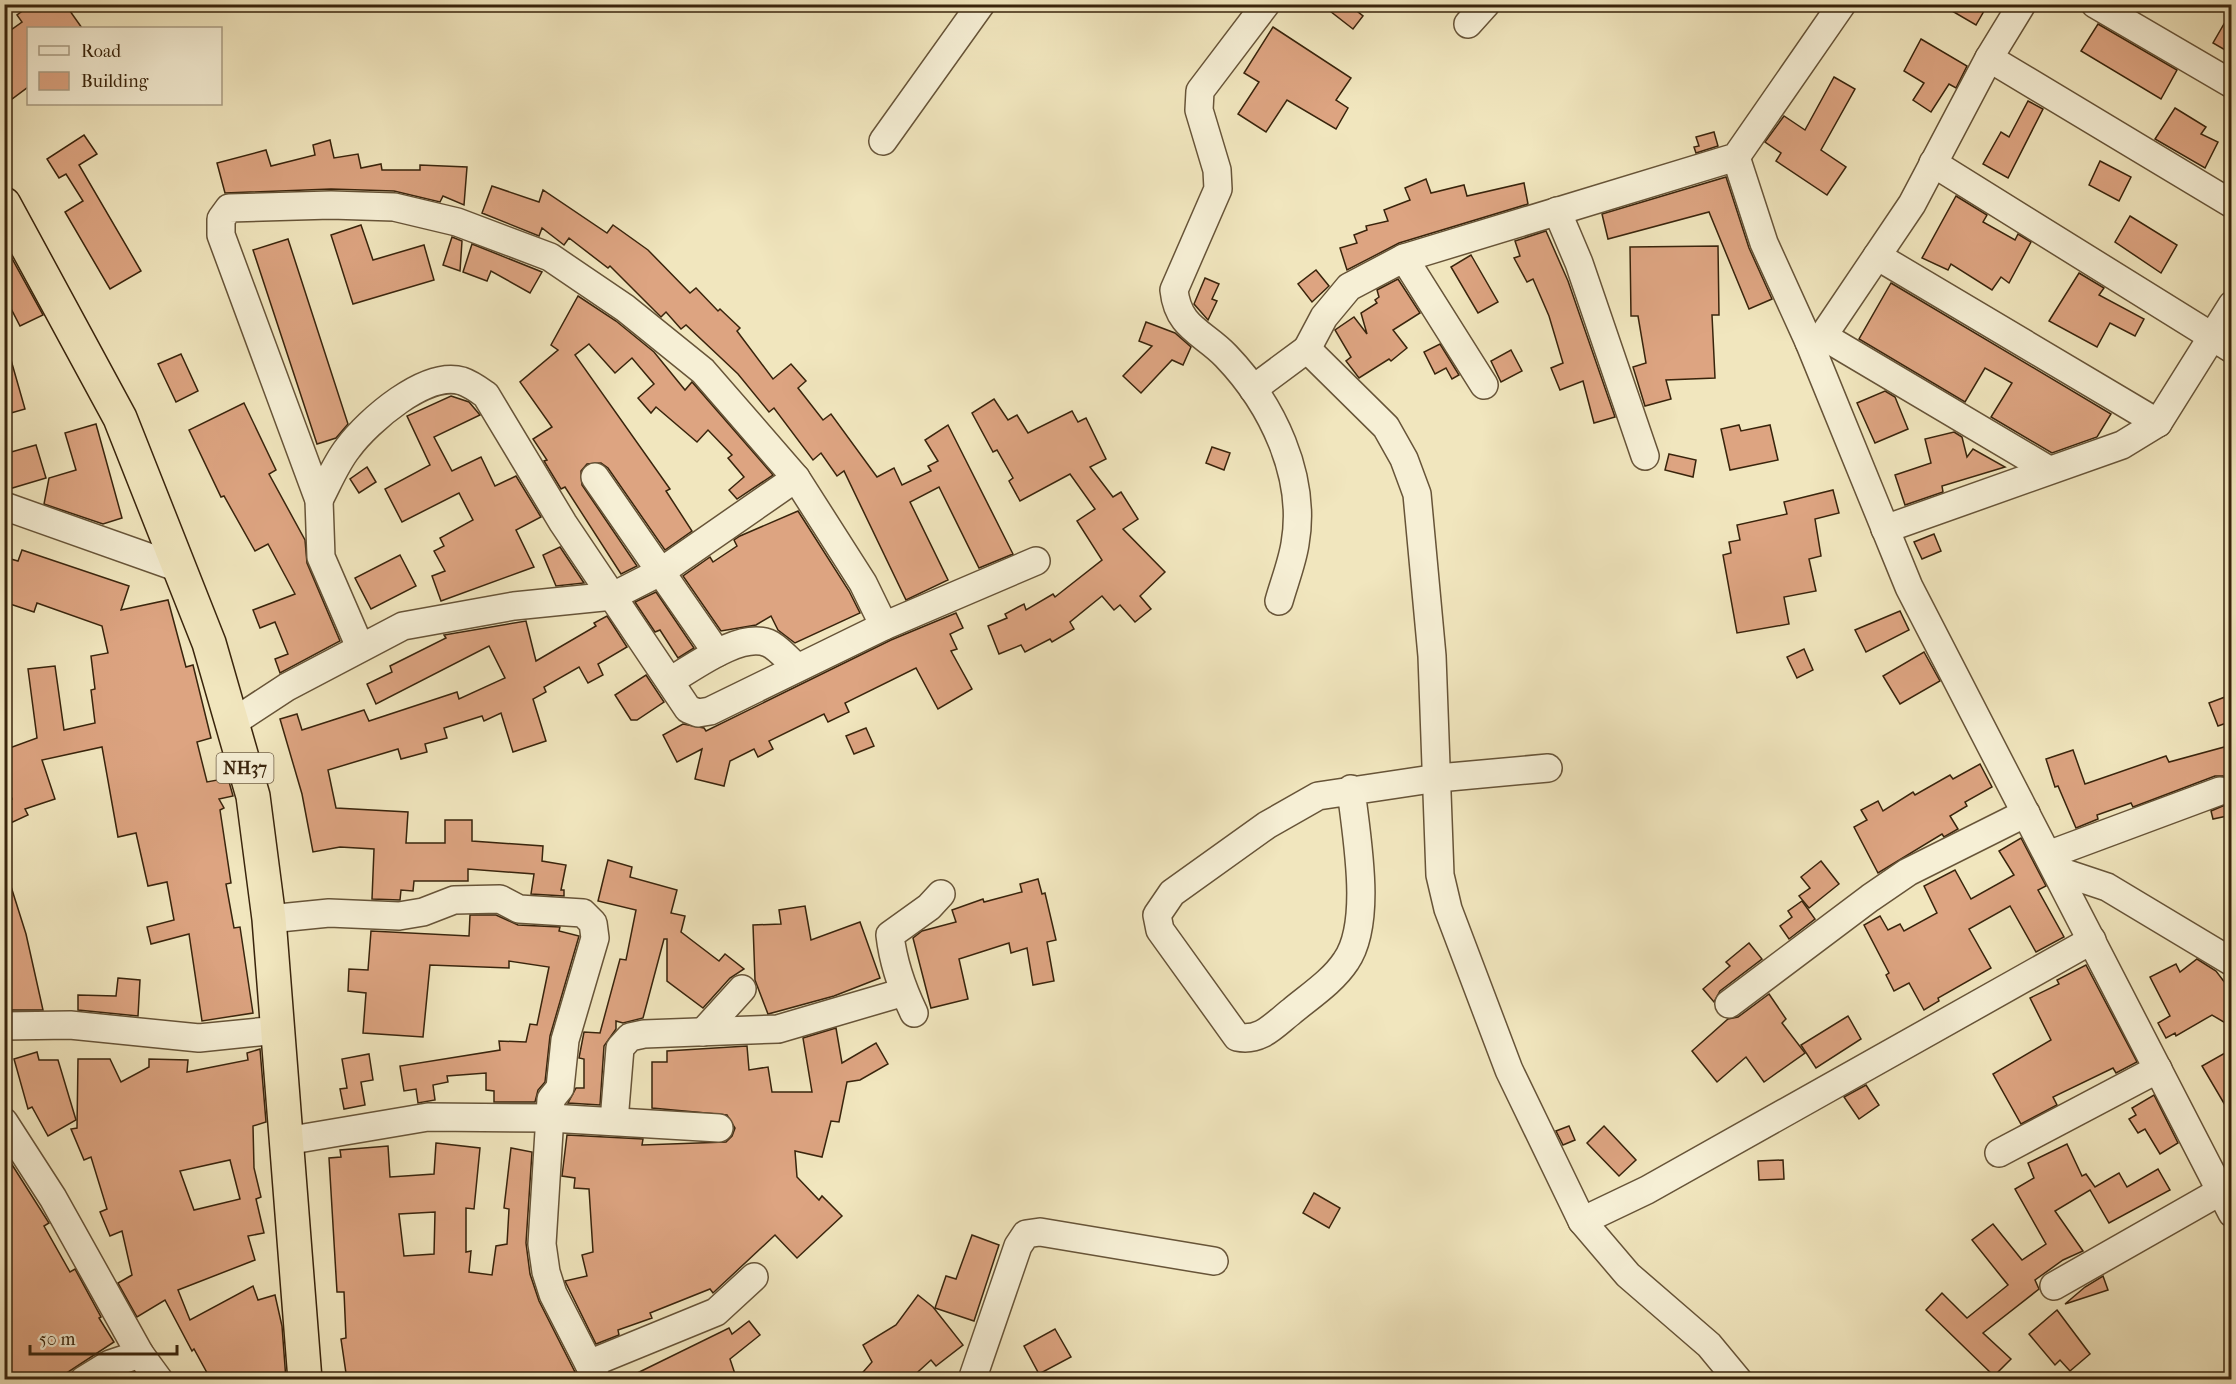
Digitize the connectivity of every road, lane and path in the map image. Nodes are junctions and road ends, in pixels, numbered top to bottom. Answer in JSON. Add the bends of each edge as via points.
{"nodes":[{"id":1,"x":981,"y":4,"type":"edge"},
{"id":2,"x":1266,"y":4,"type":"edge"},
{"id":3,"x":1486,"y":4,"type":"edge"},
{"id":4,"x":1842,"y":4,"type":"edge"},
{"id":5,"x":2022,"y":4,"type":"edge"},
{"id":6,"x":2095,"y":4,"type":"edge"},
{"id":7,"x":1468,"y":24,"type":"dead end"},
{"id":8,"x":1989,"y":58,"type":"junction"},
{"id":9,"x":2232,"y":84,"type":"edge"},
{"id":10,"x":883,"y":141,"type":"dead end"},
{"id":11,"x":1736,"y":158,"type":"junction"},
{"id":12,"x":1934,"y":163,"type":"junction"},
{"id":13,"x":4,"y":204,"type":"edge"},
{"id":14,"x":2232,"y":204,"type":"edge"},
{"id":15,"x":1557,"y":211,"type":"junction"},
{"id":16,"x":1877,"y":256,"type":"junction"},
{"id":17,"x":1404,"y":258,"type":"junction"},
{"id":18,"x":2232,"y":305,"type":"edge"},
{"id":19,"x":1816,"y":339,"type":"junction"},
{"id":20,"x":2222,"y":343,"type":"edge"},
{"id":21,"x":1307,"y":349,"type":"junction"},
{"id":22,"x":1484,"y":385,"type":"dead end"},
{"id":23,"x":1253,"y":389,"type":"junction"},
{"id":24,"x":2158,"y":423,"type":"junction"},
{"id":25,"x":1645,"y":456,"type":"dead end"},
{"id":26,"x":2049,"y":470,"type":"junction"},
{"id":27,"x":595,"y":477,"type":"dead end"},
{"id":28,"x":796,"y":478,"type":"junction"},
{"id":29,"x":319,"y":500,"type":"junction"},
{"id":30,"x":4,"y":506,"type":"edge"},
{"id":31,"x":1885,"y":529,"type":"junction"},
{"id":32,"x":1036,"y":561,"type":"dead end"},
{"id":33,"x":179,"y":568,"type":"junction"},
{"id":34,"x":662,"y":571,"type":"junction"},
{"id":35,"x":613,"y":596,"type":"junction"},
{"id":36,"x":1279,"y":602,"type":"dead end"},
{"id":37,"x":884,"y":626,"type":"junction"},
{"id":38,"x":360,"y":647,"type":"junction"},
{"id":39,"x":717,"y":653,"type":"junction"},
{"id":40,"x":797,"y":668,"type":"junction"},
{"id":41,"x":670,"y":681,"type":"junction"},
{"id":42,"x":232,"y":723,"type":"junction"},
{"id":43,"x":1548,"y":768,"type":"dead end"},
{"id":44,"x":1438,"y":777,"type":"junction"},
{"id":45,"x":1351,"y":789,"type":"junction"},
{"id":46,"x":2220,"y":791,"type":"dead end"},
{"id":47,"x":2026,"y":813,"type":"junction"},
{"id":48,"x":2052,"y":863,"type":"junction"},
{"id":49,"x":941,"y":894,"type":"dead end"},
{"id":50,"x":269,"y":919,"type":"junction"},
{"id":51,"x":2092,"y":940,"type":"junction"},
{"id":52,"x":2232,"y":962,"type":"edge"},
{"id":53,"x":742,"y":989,"type":"dead end"},
{"id":54,"x":1729,"y":1004,"type":"dead end"},
{"id":55,"x":4,"y":1026,"type":"edge"},
{"id":56,"x":278,"y":1030,"type":"junction"},
{"id":57,"x":702,"y":1032,"type":"junction"},
{"id":58,"x":2158,"y":1069,"type":"junction"},
{"id":59,"x":550,"y":1118,"type":"junction"},
{"id":60,"x":614,"y":1121,"type":"junction"},
{"id":61,"x":4,"y":1122,"type":"edge"},
{"id":62,"x":719,"y":1128,"type":"dead end"},
{"id":63,"x":286,"y":1141,"type":"junction"},
{"id":64,"x":1999,"y":1154,"type":"dead end"},
{"id":65,"x":2226,"y":1202,"type":"edge"},
{"id":66,"x":1582,"y":1221,"type":"junction"},
{"id":67,"x":1214,"y":1261,"type":"dead end"},
{"id":68,"x":754,"y":1277,"type":"dead end"},
{"id":69,"x":2054,"y":1286,"type":"dead end"},
{"id":70,"x":140,"y":1354,"type":"junction"},
{"id":71,"x":593,"y":1372,"type":"edge"},
{"id":72,"x":84,"y":1380,"type":"edge"},
{"id":73,"x":159,"y":1380,"type":"edge"},
{"id":74,"x":305,"y":1380,"type":"edge"},
{"id":75,"x":972,"y":1380,"type":"edge"},
{"id":76,"x":1738,"y":1380,"type":"edge"}],
"edges":[{"from":1,"to":10,"type":"street"},
{"from":2,"to":23,"type":"street","via":[[1200,91],[1199,110],[1217,170],[1218,189],[1174,290],[1183,321],[1225,355]]},
{"from":3,"to":7,"type":"street"},
{"from":4,"to":11,"type":"street"},
{"from":5,"to":8,"type":"street"},
{"from":6,"to":9,"type":"street"},
{"from":8,"to":12,"type":"street"},
{"from":8,"to":14,"type":"street"},
{"from":11,"to":15,"type":"street"},
{"from":11,"to":19,"type":"street","via":[[1764,243]]},
{"from":12,"to":16,"type":"street"},
{"from":12,"to":20,"type":"street"},
{"from":13,"to":33,"type":"highway","number":"NH37","via":[[120,418]]},
{"from":15,"to":17,"type":"street"},
{"from":15,"to":25,"type":"street","via":[[1579,263]]},
{"from":16,"to":19,"type":"street"},
{"from":16,"to":24,"type":"street"},
{"from":17,"to":21,"type":"street","via":[[1349,287],[1324,317]]},
{"from":17,"to":22,"type":"street"},
{"from":18,"to":20,"type":"street"},
{"from":19,"to":26,"type":"street"},
{"from":19,"to":31,"type":"street"},
{"from":20,"to":24,"type":"street"},
{"from":21,"to":23,"type":"street"},
{"from":21,"to":44,"type":"street","via":[[1386,427],[1417,494]]},
{"from":23,"to":36,"type":"street","via":[[1285,449],[1297,494],[1295,544]]},
{"from":24,"to":26,"type":"street","via":[[2122,445]]},
{"from":26,"to":31,"type":"street"},
{"from":27,"to":34,"type":"street"},
{"from":28,"to":29,"type":"street","via":[[702,370],[625,308],[550,257],[457,222],[394,207],[229,208],[220,219],[221,235]]},
{"from":28,"to":34,"type":"street"},
{"from":28,"to":37,"type":"street","via":[[863,583]]},
{"from":29,"to":35,"type":"street","via":[[346,449],[371,420],[435,381],[461,381],[486,395],[563,523]]},
{"from":29,"to":38,"type":"street","via":[[321,557]]},
{"from":30,"to":33,"type":"street"},
{"from":31,"to":47,"type":"street","via":[[1909,587]]},
{"from":32,"to":37,"type":"street"},
{"from":33,"to":42,"type":"highway","number":"NH37","via":[[209,643]]},
{"from":34,"to":35,"type":"street"},
{"from":34,"to":39,"type":"street"},
{"from":35,"to":38,"type":"street","via":[[440,617],[403,626]]},
{"from":35,"to":41,"type":"street"},
{"from":37,"to":40,"type":"street"},
{"from":38,"to":42,"type":"street"},
{"from":39,"to":40,"type":"street","via":[[752,640],[770,644]]},
{"from":39,"to":41,"type":"street"},
{"from":40,"to":41,"type":"street","via":[[710,711],[698,713],[688,709]]},
{"from":42,"to":50,"type":"highway","number":"NH37","via":[[253,796]]},
{"from":43,"to":44,"type":"street"},
{"from":44,"to":45,"type":"street"},
{"from":44,"to":66,"type":"street","via":[[1440,875],[1448,909],[1509,1070]]},
{"from":45,"to":45,"type":"street","via":[[1360,869],[1359,933],[1347,961],[1317,992],[1262,1035],[1250,1039],[1237,1037],[1168,944],[1158,915],[1172,893],[1267,825],[1317,796]]},
{"from":46,"to":48,"type":"street"},
{"from":47,"to":48,"type":"street"},
{"from":47,"to":54,"type":"street","via":[[1908,872]]},
{"from":48,"to":51,"type":"street"},
{"from":48,"to":52,"type":"street","via":[[2107,887]]},
{"from":49,"to":57,"type":"street","via":[[890,935],[909,1002],[778,1029]]},
{"from":50,"to":56,"type":"highway","number":"NH37"},
{"from":50,"to":59,"type":"street","via":[[329,913],[399,916],[454,900],[500,899],[519,909],[583,913],[593,923],[595,938],[565,1040],[560,1088],[551,1099]]},
{"from":51,"to":58,"type":"street"},
{"from":51,"to":66,"type":"street","via":[[1647,1190]]},
{"from":53,"to":57,"type":"street"},
{"from":55,"to":56,"type":"street","via":[[70,1025],[199,1038]]},
{"from":56,"to":63,"type":"highway","number":"NH37"},
{"from":57,"to":60,"type":"street","via":[[630,1037],[620,1048]]},
{"from":58,"to":64,"type":"street"},
{"from":58,"to":65,"type":"street"},
{"from":59,"to":60,"type":"street"},
{"from":59,"to":63,"type":"street","via":[[428,1117]]},
{"from":59,"to":71,"type":"street","via":[[542,1244],[546,1272],[553,1294]]},
{"from":60,"to":62,"type":"street"},
{"from":61,"to":70,"type":"street","via":[[53,1198]]},
{"from":63,"to":74,"type":"highway","number":"NH37"},
{"from":65,"to":69,"type":"street"},
{"from":66,"to":76,"type":"street","via":[[1628,1275],[1709,1345]]},
{"from":67,"to":75,"type":"street","via":[[1040,1232],[1026,1234],[1018,1246]]},
{"from":68,"to":71,"type":"street","via":[[716,1312]]},
{"from":70,"to":72,"type":"street","via":[[110,1364]]},
{"from":70,"to":73,"type":"street"}]}
